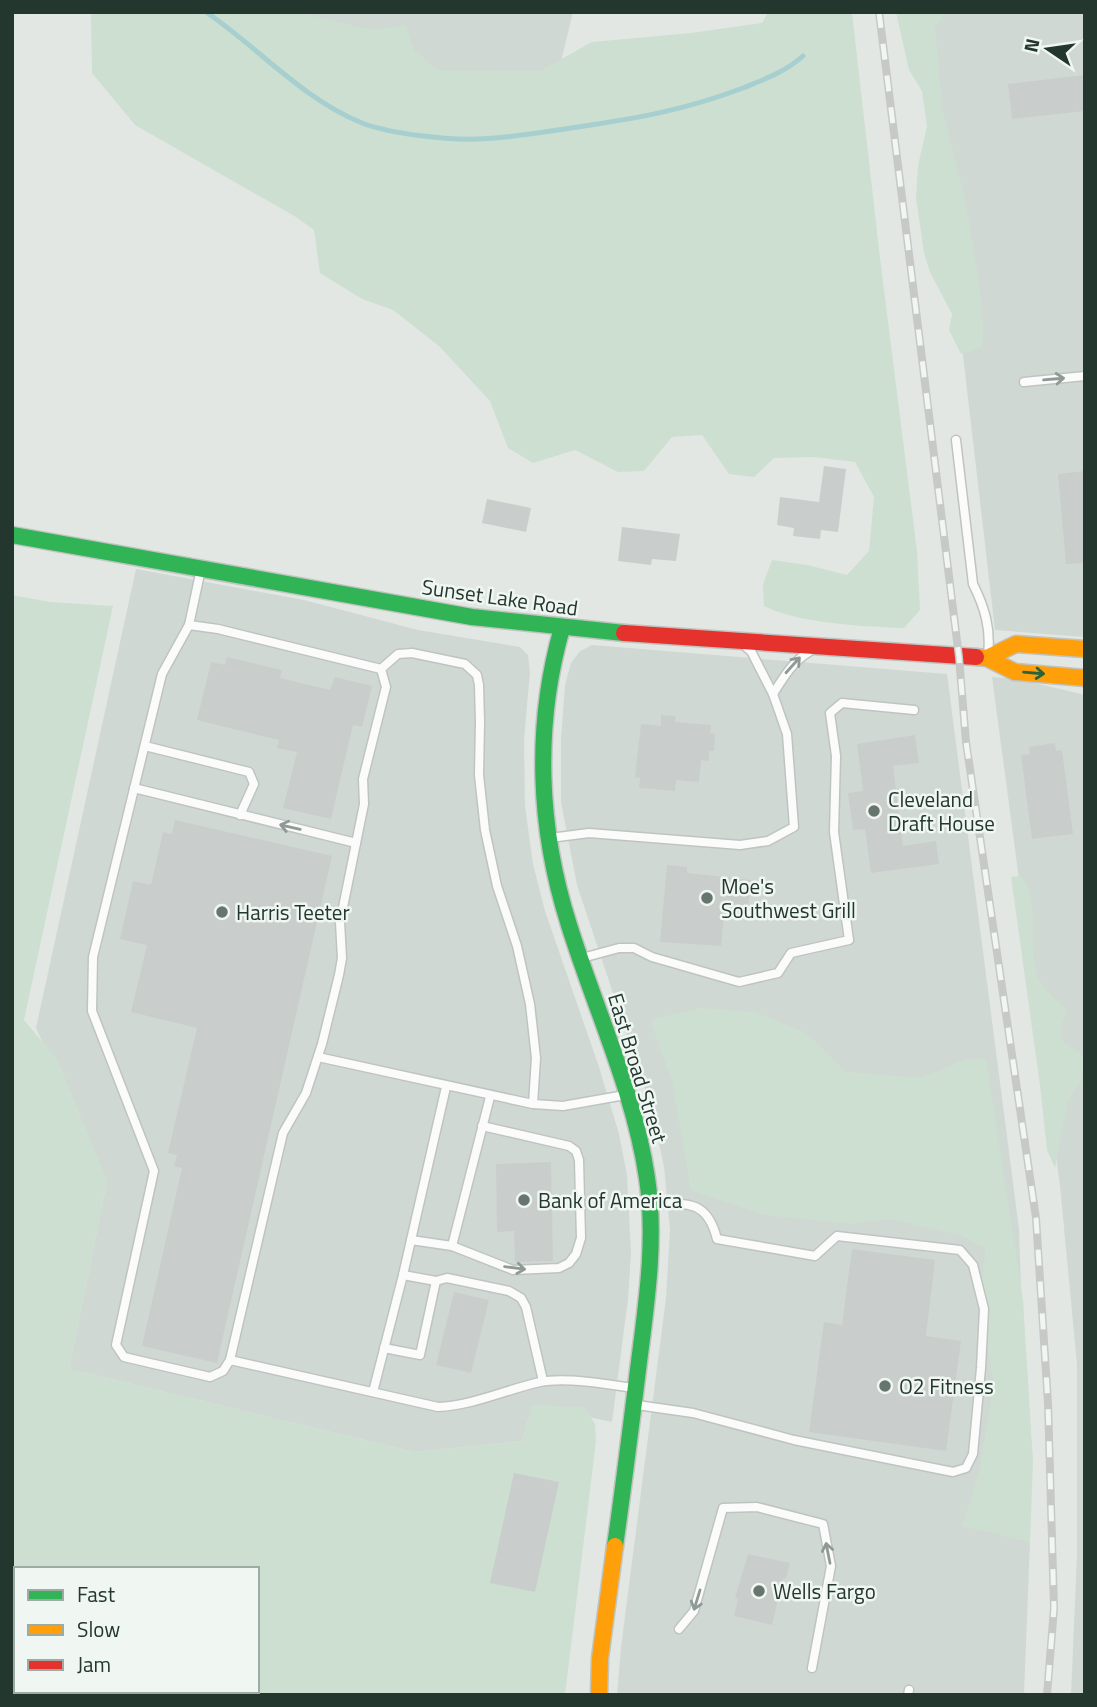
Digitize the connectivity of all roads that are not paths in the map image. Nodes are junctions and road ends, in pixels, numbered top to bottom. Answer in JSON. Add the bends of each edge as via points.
{"nodes":[{"id":1,"x":1085,"y":376,"type":"edge"},
{"id":2,"x":1024,"y":382,"type":"dead end"},
{"id":3,"x":956,"y":440,"type":"dead end"},
{"id":4,"x":12,"y":535,"type":"edge"},
{"id":5,"x":201,"y":568,"type":"junction"},
{"id":6,"x":189,"y":625,"type":"junction"},
{"id":7,"x":562,"y":628,"type":"junction"},
{"id":8,"x":734,"y":641,"type":"junction"},
{"id":9,"x":822,"y":645,"type":"junction"},
{"id":10,"x":1085,"y":649,"type":"edge"},
{"id":11,"x":987,"y":658,"type":"junction"},
{"id":12,"x":381,"y":669,"type":"junction"},
{"id":13,"x":1085,"y":678,"type":"edge"},
{"id":14,"x":773,"y":694,"type":"junction"},
{"id":15,"x":914,"y":710,"type":"dead end"},
{"id":16,"x":145,"y":746,"type":"junction"},
{"id":17,"x":134,"y":788,"type":"junction"},
{"id":18,"x":240,"y":815,"type":"junction"},
{"id":19,"x":547,"y":838,"type":"junction"},
{"id":20,"x":356,"y":843,"type":"junction"},
{"id":21,"x":580,"y":959,"type":"junction"},
{"id":22,"x":318,"y":1057,"type":"junction"},
{"id":23,"x":446,"y":1087,"type":"junction"},
{"id":24,"x":628,"y":1094,"type":"junction"},
{"id":25,"x":490,"y":1097,"type":"junction"},
{"id":26,"x":533,"y":1104,"type":"junction"},
{"id":27,"x":482,"y":1126,"type":"junction"},
{"id":28,"x":650,"y":1205,"type":"junction"},
{"id":29,"x":411,"y":1240,"type":"junction"},
{"id":30,"x":452,"y":1246,"type":"junction"},
{"id":31,"x":403,"y":1275,"type":"junction"},
{"id":32,"x":436,"y":1281,"type":"junction"},
{"id":33,"x":384,"y":1348,"type":"junction"},
{"id":34,"x":230,"y":1360,"type":"junction"},
{"id":35,"x":543,"y":1381,"type":"junction"},
{"id":36,"x":373,"y":1392,"type":"junction"},
{"id":37,"x":635,"y":1397,"type":"junction"},
{"id":38,"x":679,"y":1629,"type":"dead end"},
{"id":39,"x":812,"y":1668,"type":"dead end"},
{"id":40,"x":599,"y":1695,"type":"edge"}],
"edges":[{"from":2,"to":1,"type":"lane","one_way":true},
{"from":3,"to":11,"type":"lane","via":[[973,584],[984,606],[990,636]]},
{"from":4,"to":5,"type":"main road","name":"Sunset Lake Road"},
{"from":5,"to":6,"type":"lane"},
{"from":5,"to":7,"type":"main road","name":"Sunset Lake Road","via":[[345,596]]},
{"from":6,"to":12,"type":"lane"},
{"from":6,"to":16,"type":"lane","via":[[162,674]]},
{"from":7,"to":8,"type":"main road","name":"Sunset Lake Road"},
{"from":7,"to":19,"type":"main road","name":"East Broad Street","via":[[552,656],[544,727]]},
{"from":8,"to":9,"type":"main road","name":"Sunset Lake Road"},
{"from":8,"to":14,"type":"lane","via":[[751,651]]},
{"from":9,"to":11,"type":"main road","name":"Sunset Lake Road"},
{"from":14,"to":9,"type":"lane","one_way":true,"via":[[801,657]]},
{"from":10,"to":11,"type":"main road","name":"Sunset Lake Road","via":[[1016,644]]},
{"from":11,"to":13,"type":"main road","name":"Sunset Lake Road","one_way":true,"via":[[1015,672]]},
{"from":12,"to":20,"type":"lane","via":[[386,687],[363,779],[364,804]]},
{"from":12,"to":26,"type":"lane","via":[[398,654],[412,653],[465,664],[477,675],[485,830],[530,1004],[536,1058]]},
{"from":14,"to":19,"type":"lane","via":[[786,734],[794,827],[768,841],[740,845],[589,833]]},
{"from":15,"to":21,"type":"lane","via":[[842,703],[830,713],[836,756],[834,832],[849,940],[791,953],[778,973],[739,982],[634,948]]},
{"from":16,"to":17,"type":"lane"},
{"from":16,"to":18,"type":"lane","via":[[249,772],[254,784]]},
{"from":17,"to":18,"type":"lane"},
{"from":17,"to":34,"type":"lane","via":[[93,957],[92,1011],[154,1171],[116,1345],[124,1357],[210,1377],[223,1371]]},
{"from":20,"to":18,"type":"lane","one_way":true},
{"from":19,"to":21,"type":"main road","name":"East Broad Street"},
{"from":20,"to":22,"type":"lane","via":[[342,913],[342,958]]},
{"from":21,"to":24,"type":"main road","name":"East Broad Street"},
{"from":22,"to":23,"type":"lane"},
{"from":22,"to":34,"type":"lane","via":[[306,1093],[282,1133]]},
{"from":23,"to":25,"type":"lane"},
{"from":23,"to":29,"type":"lane"},
{"from":24,"to":26,"type":"lane","via":[[563,1106]]},
{"from":24,"to":28,"type":"main road","name":"East Broad Street"},
{"from":25,"to":26,"type":"lane"},
{"from":25,"to":27,"type":"lane"},
{"from":27,"to":30,"type":"lane"},
{"from":30,"to":27,"type":"lane","one_way":true,"via":[[513,1270],[559,1268],[576,1254],[581,1238],[576,1152],[569,1146]]},
{"from":28,"to":37,"type":"main road","name":"East Broad Street","via":[[647,1300]]},
{"from":28,"to":37,"type":"lane","via":[[687,1203],[704,1211],[717,1239],[815,1256],[837,1236],[960,1251],[973,1265],[984,1309],[973,1454],[966,1468],[953,1472],[794,1440]]},
{"from":29,"to":30,"type":"lane"},
{"from":29,"to":31,"type":"lane"},
{"from":31,"to":32,"type":"lane"},
{"from":31,"to":33,"type":"lane"},
{"from":32,"to":33,"type":"lane","via":[[420,1355]]},
{"from":32,"to":35,"type":"lane","via":[[447,1278],[521,1298]]},
{"from":33,"to":36,"type":"lane"},
{"from":34,"to":36,"type":"lane"},
{"from":35,"to":36,"type":"lane","via":[[461,1406],[438,1407]]},
{"from":35,"to":37,"type":"lane","via":[[599,1383]]},
{"from":37,"to":40,"type":"main road","name":"East Broad Street"},
{"from":39,"to":38,"type":"lane","one_way":true,"via":[[831,1566],[822,1524],[757,1507],[723,1508],[694,1611]]}]}
